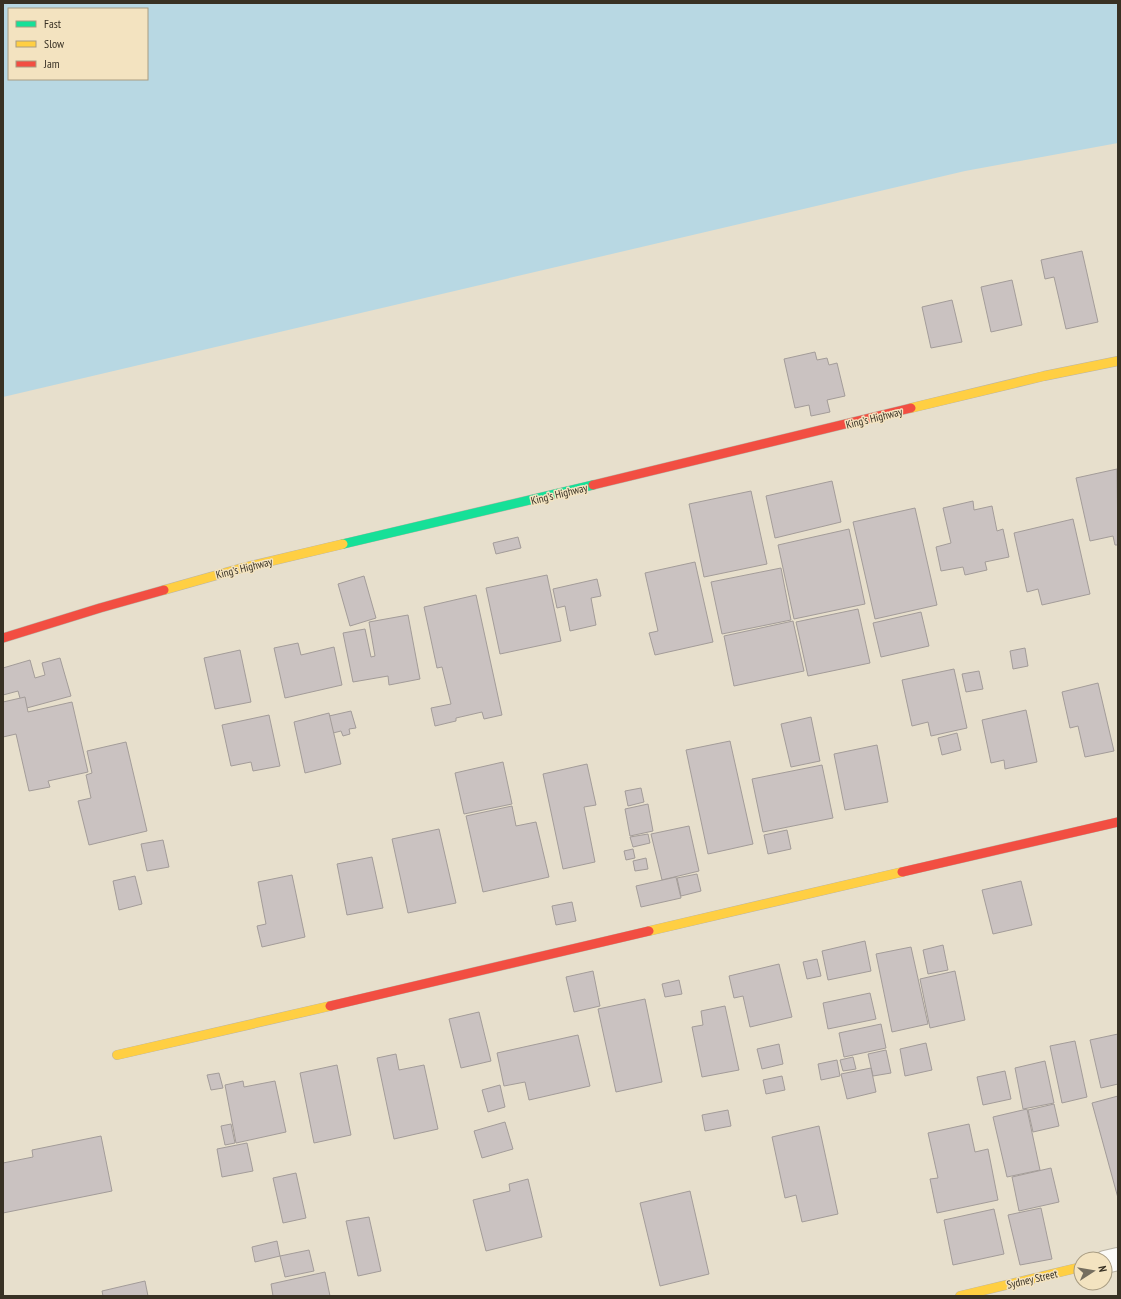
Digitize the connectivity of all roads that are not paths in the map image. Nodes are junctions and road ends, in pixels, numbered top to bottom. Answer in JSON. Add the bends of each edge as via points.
{"nodes":[{"id":1,"x":1118,"y":361,"type":"edge"},
{"id":2,"x":3,"y":638,"type":"edge"},
{"id":3,"x":1118,"y":822,"type":"edge"},
{"id":4,"x":117,"y":1055,"type":"dead end"},
{"id":5,"x":1073,"y":1269,"type":"edge"},
{"id":6,"x":960,"y":1296,"type":"edge"}],
"edges":[{"from":1,"to":2,"type":"main road","name":"King's Highway","via":[[1036,378],[242,568]]},
{"from":3,"to":4,"type":"main road"},
{"from":5,"to":6,"type":"main road","name":"Sydney Street"}]}
